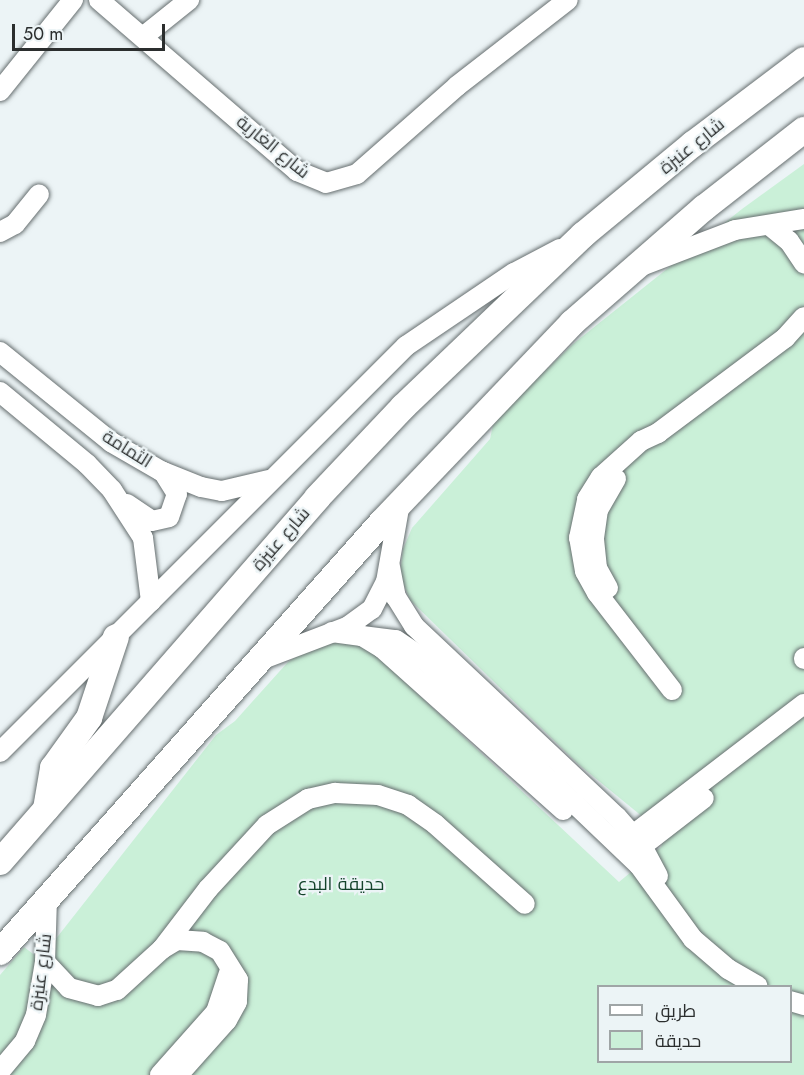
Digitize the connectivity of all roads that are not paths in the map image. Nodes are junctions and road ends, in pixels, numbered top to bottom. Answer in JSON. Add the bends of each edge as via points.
{"nodes":[{"id":1,"x":73,"y":0,"type":"edge"},
{"id":2,"x":99,"y":0,"type":"edge"},
{"id":3,"x":189,"y":0,"type":"edge"},
{"id":4,"x":568,"y":0,"type":"edge"},
{"id":5,"x":144,"y":36,"type":"junction"},
{"id":6,"x":804,"y":60,"type":"edge"},
{"id":7,"x":0,"y":91,"type":"edge"},
{"id":8,"x":804,"y":130,"type":"edge"},
{"id":9,"x":39,"y":194,"type":"dead end"},
{"id":10,"x":804,"y":219,"type":"edge"},
{"id":11,"x":769,"y":225,"type":"junction"},
{"id":12,"x":0,"y":232,"type":"edge"},
{"id":13,"x":584,"y":235,"type":"junction"},
{"id":14,"x":804,"y":263,"type":"edge"},
{"id":15,"x":630,"y":271,"type":"junction"},
{"id":16,"x":804,"y":317,"type":"edge"},
{"id":17,"x":0,"y":352,"type":"edge"},
{"id":18,"x":0,"y":392,"type":"edge"},
{"id":19,"x":161,"y":471,"type":"junction"},
{"id":20,"x":275,"y":478,"type":"junction"},
{"id":21,"x":112,"y":490,"type":"junction"},
{"id":22,"x":400,"y":503,"type":"junction"},
{"id":23,"x":390,"y":567,"type":"junction"},
{"id":24,"x":151,"y":601,"type":"junction"},
{"id":25,"x":332,"y":632,"type":"junction"},
{"id":26,"x":116,"y":638,"type":"junction"},
{"id":27,"x":263,"y":659,"type":"junction"},
{"id":28,"x":676,"y":686,"type":"dead end"},
{"id":29,"x":804,"y":705,"type":"edge"},
{"id":30,"x":804,"y":721,"type":"edge"},
{"id":31,"x":0,"y":752,"type":"edge"},
{"id":32,"x":46,"y":809,"type":"junction"},
{"id":33,"x":638,"y":840,"type":"junction"},
{"id":34,"x":0,"y":862,"type":"edge"},
{"id":35,"x":47,"y":897,"type":"junction"},
{"id":36,"x":666,"y":901,"type":"junction"},
{"id":37,"x":525,"y":904,"type":"dead end"},
{"id":38,"x":162,"y":949,"type":"junction"},
{"id":39,"x":0,"y":952,"type":"edge"},
{"id":40,"x":45,"y":962,"type":"junction"},
{"id":41,"x":228,"y":962,"type":"junction"},
{"id":42,"x":754,"y":985,"type":"edge"},
{"id":43,"x":0,"y":1071,"type":"edge"},
{"id":44,"x":160,"y":1075,"type":"edge"},
{"id":45,"x":178,"y":1075,"type":"edge"}],
"edges":[{"from":1,"to":7,"type":"street"},
{"from":2,"to":5,"type":"street","name":"شارع الغارية"},
{"from":3,"to":5,"type":"street"},
{"from":4,"to":5,"type":"street","name":"شارع الغارية","via":[[457,86],[357,174],[326,183],[297,171]]},
{"from":6,"to":13,"type":"main road","name":"شارع عنيزة","via":[[693,144]]},
{"from":8,"to":15,"type":"main road","name":"شارع عنيزة"},
{"from":9,"to":12,"type":"street","via":[[15,224]]},
{"from":10,"to":11,"type":"street","name":"شارع عنيزة"},
{"from":11,"to":14,"type":"street","via":[[789,241]]},
{"from":11,"to":15,"type":"street","name":"شارع عنيزة","via":[[735,230]]},
{"from":13,"to":20,"type":"street","name":"شارع عنيزة","via":[[514,273],[417,337]]},
{"from":13,"to":32,"type":"main road","name":"شارع عنيزة","via":[[403,407],[325,490]]},
{"from":15,"to":22,"type":"main road","name":"شارع عنيزة","via":[[572,323]]},
{"from":16,"to":28,"type":"street","via":[[785,338],[658,433],[641,441],[602,477],[587,499],[579,538],[583,567],[593,587]]},
{"from":17,"to":19,"type":"street","name":"الثمامة","via":[[111,442]]},
{"from":18,"to":21,"type":"street","name":"الثمامة","via":[[87,464]]},
{"from":19,"to":20,"type":"street","name":"الثمامة","via":[[222,491]]},
{"from":19,"to":21,"type":"street","via":[[177,494],[173,512],[165,520],[145,517]]},
{"from":20,"to":24,"type":"street","name":"شارع عنيزة"},
{"from":21,"to":24,"type":"street","name":"الثمامة","via":[[143,538]]},
{"from":22,"to":23,"type":"street"},
{"from":22,"to":27,"type":"main road","name":"شارع عنيزة"},
{"from":23,"to":25,"type":"street","via":[[387,582],[372,609],[354,623]]},
{"from":23,"to":33,"type":"street","via":[[396,597],[414,626]]},
{"from":24,"to":26,"type":"street","name":"شارع عنيزة"},
{"from":25,"to":27,"type":"street"},
{"from":25,"to":36,"type":"street","via":[[396,640],[420,656],[639,865]]},
{"from":26,"to":31,"type":"street","name":"شارع عنيزة"},
{"from":26,"to":32,"type":"main road","via":[[89,718],[53,768]]},
{"from":27,"to":35,"type":"main road","name":"شارع عنيزة"},
{"from":29,"to":33,"type":"street"},
{"from":30,"to":33,"type":"street"},
{"from":32,"to":34,"type":"main road","name":"شارع عنيزة"},
{"from":33,"to":36,"type":"street"},
{"from":35,"to":39,"type":"main road","name":"شارع عنيزة"},
{"from":35,"to":40,"type":"street","name":"شارع عنيزة"},
{"from":36,"to":42,"type":"street","via":[[693,939]]},
{"from":37,"to":38,"type":"street","via":[[435,824],[408,806],[378,795],[335,793],[301,802],[267,825],[208,889]]},
{"from":38,"to":40,"type":"street","via":[[125,984],[98,996],[69,988]]},
{"from":38,"to":41,"type":"street","via":[[177,940],[194,939],[214,947]]},
{"from":40,"to":43,"type":"street","name":"شارع عنيزة","via":[[32,1029]]},
{"from":41,"to":44,"type":"street","via":[[228,982],[221,1003]]},
{"from":41,"to":45,"type":"street","via":[[238,981],[233,1012]]}]}
